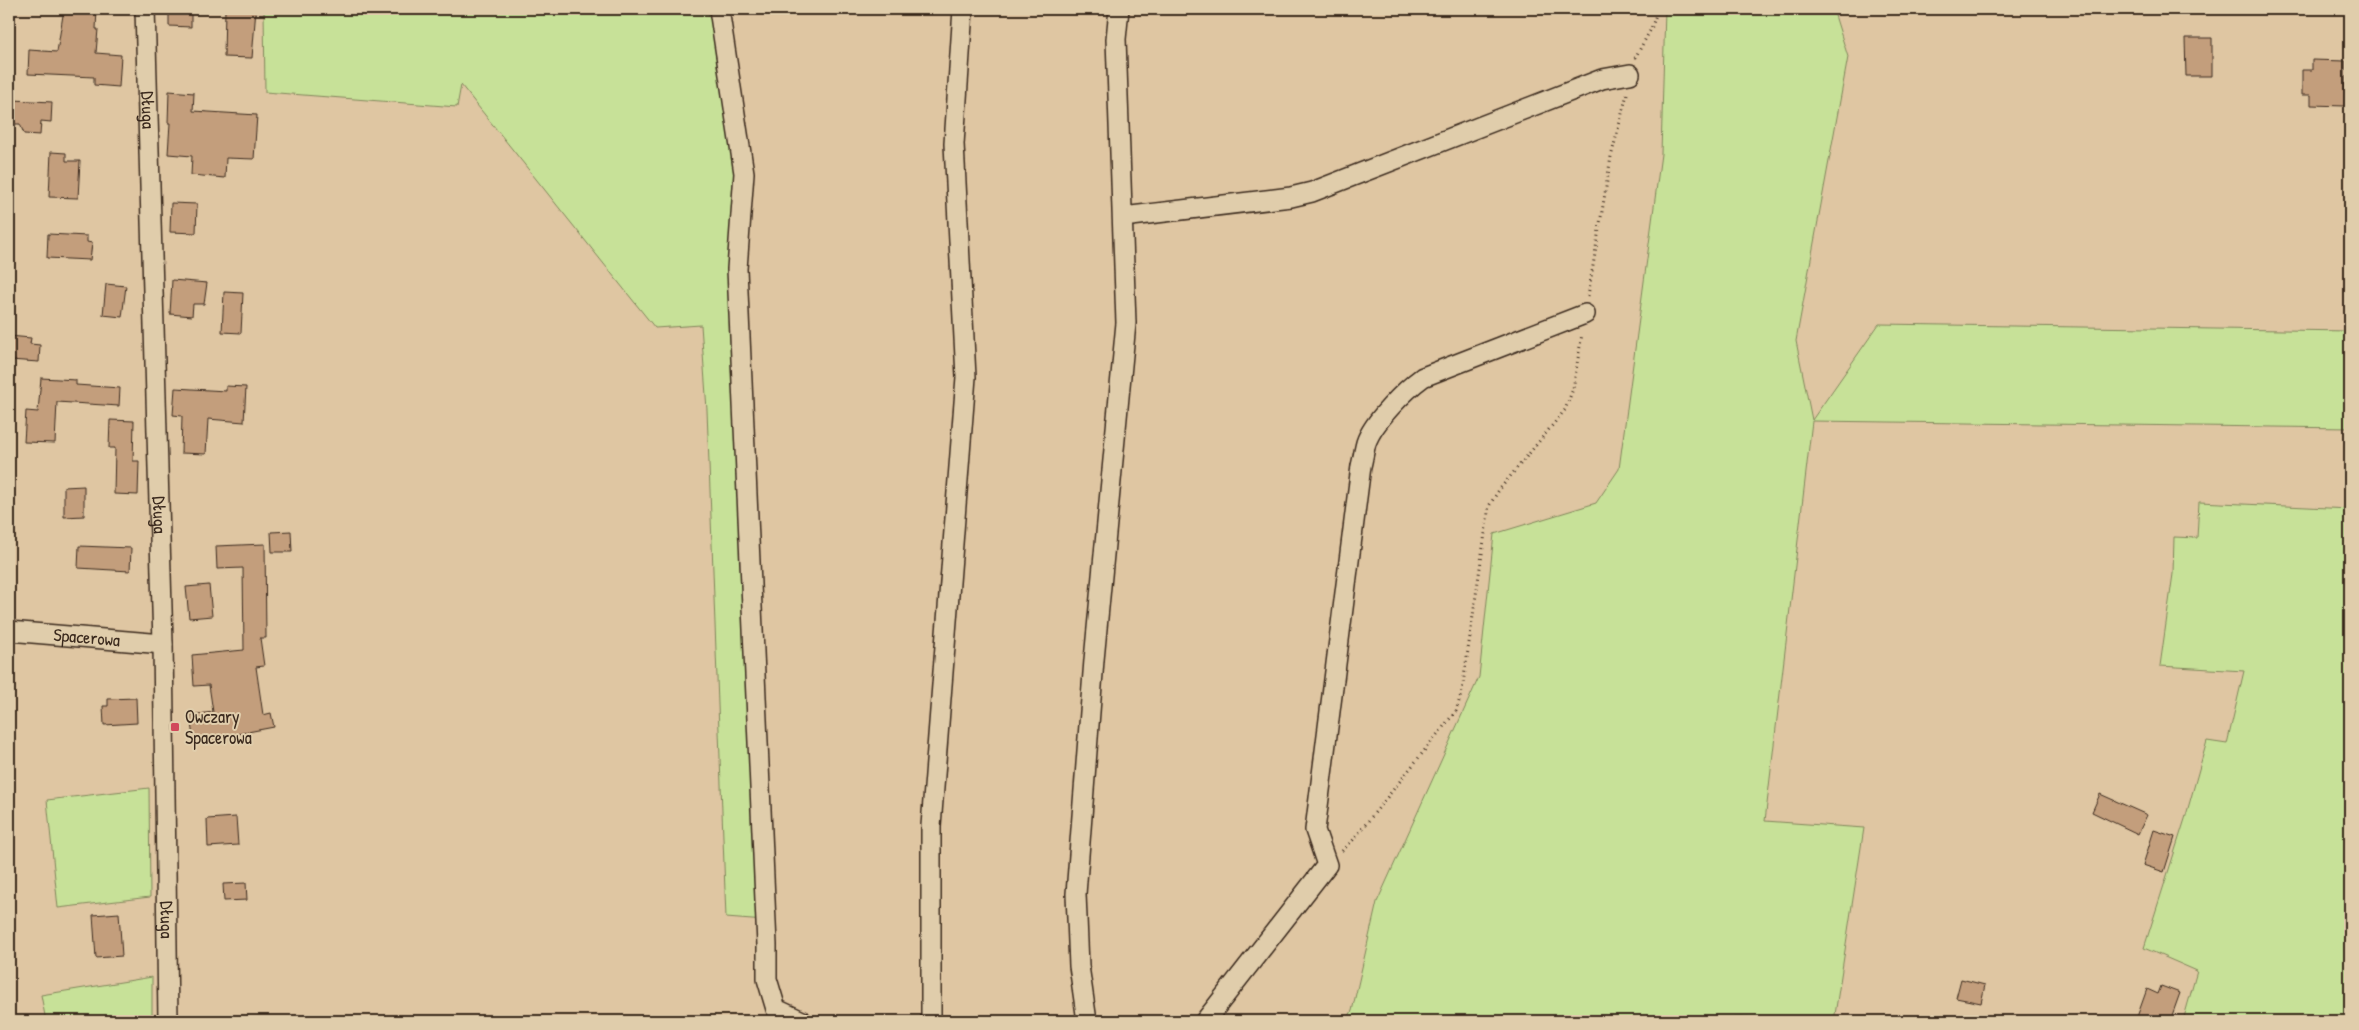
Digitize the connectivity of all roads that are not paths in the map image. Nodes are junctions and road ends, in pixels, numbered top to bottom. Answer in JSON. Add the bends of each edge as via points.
{"nodes":[{"id":1,"x":145,"y":9,"type":"edge"},
{"id":2,"x":720,"y":9,"type":"edge"},
{"id":3,"x":963,"y":9,"type":"edge"},
{"id":4,"x":1119,"y":9,"type":"edge"},
{"id":5,"x":1630,"y":74,"type":"road end"},
{"id":6,"x":1124,"y":218,"type":"junction"},
{"id":7,"x":1585,"y":314,"type":"road end"},
{"id":8,"x":9,"y":631,"type":"edge"},
{"id":9,"x":163,"y":644,"type":"junction"},
{"id":10,"x":168,"y":1021,"type":"edge"},
{"id":11,"x":802,"y":1021,"type":"edge"},
{"id":12,"x":931,"y":1021,"type":"edge"},
{"id":13,"x":1087,"y":1021,"type":"edge"},
{"id":14,"x":1205,"y":1021,"type":"edge"}],
"edges":[{"from":1,"to":9,"type":"street","name":"Długa"},
{"from":2,"to":11,"type":"street","via":[[744,174],[737,269],[767,979],[776,1009]]},
{"from":3,"to":12,"type":"street","via":[[954,144],[966,377],[930,826]]},
{"from":4,"to":6,"type":"street","via":[[1116,39]]},
{"from":5,"to":6,"type":"street","via":[[1602,79],[1312,192]]},
{"from":6,"to":13,"type":"street","via":[[1126,323],[1076,894],[1078,966]]},
{"from":7,"to":14,"type":"street","via":[[1423,377],[1409,388],[1366,441],[1315,830],[1327,865]]},
{"from":8,"to":9,"type":"street","name":"Spacerowa"},
{"from":9,"to":10,"type":"street","name":"Długa"}]}
